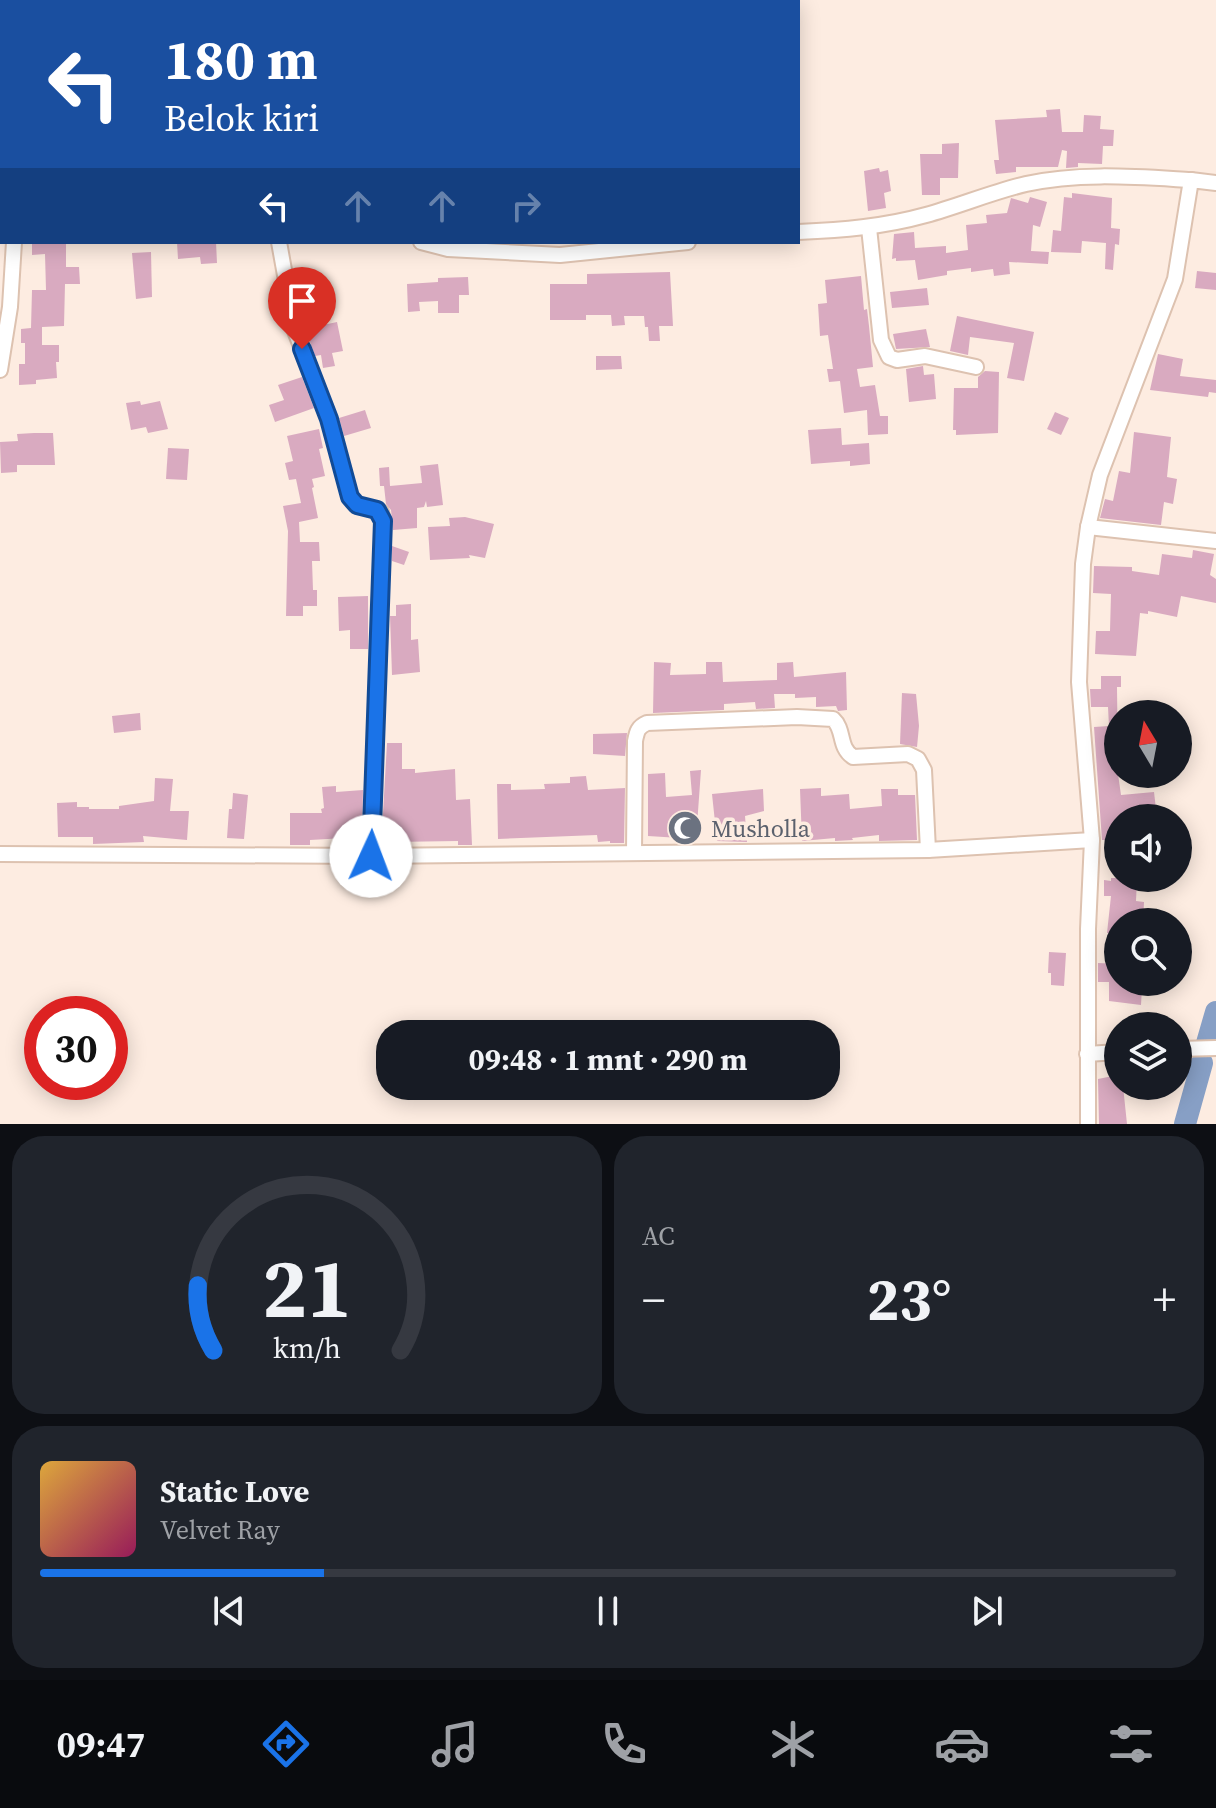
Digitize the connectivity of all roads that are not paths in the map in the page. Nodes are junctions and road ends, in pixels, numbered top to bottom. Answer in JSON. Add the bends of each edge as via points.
{"nodes":[{"id":1,"x":1191,"y":180,"type":"junction"},
{"id":2,"x":1216,"y":183,"type":"edge"},
{"id":3,"x":869,"y":228,"type":"junction"},
{"id":4,"x":800,"y":232,"type":"edge"},
{"id":5,"x":14,"y":244,"type":"edge"},
{"id":6,"x":279,"y":244,"type":"edge"},
{"id":7,"x":668,"y":244,"type":"edge"},
{"id":8,"x":448,"y":245,"type":"edge"},
{"id":9,"x":976,"y":367,"type":"dead end"},
{"id":10,"x":0,"y":370,"type":"edge"},
{"id":11,"x":1088,"y":527,"type":"junction"},
{"id":12,"x":1216,"y":541,"type":"edge"},
{"id":13,"x":1092,"y":840,"type":"junction"},
{"id":14,"x":928,"y":850,"type":"junction"},
{"id":15,"x":634,"y":853,"type":"junction"},
{"id":16,"x":0,"y":854,"type":"edge"},
{"id":17,"x":371,"y":856,"type":"junction"},
{"id":18,"x":1216,"y":1048,"type":"edge"},
{"id":19,"x":1192,"y":1049,"type":"edge"},
{"id":20,"x":1104,"y":1053,"type":"edge"},
{"id":21,"x":1087,"y":1054,"type":"junction"},
{"id":22,"x":1088,"y":1124,"type":"edge"}],
"edges":[{"from":1,"to":2,"type":"street"},
{"from":1,"to":3,"type":"street","via":[[1056,179]]},
{"from":1,"to":11,"type":"street","via":[[1175,279],[1100,475]]},
{"from":3,"to":4,"type":"street"},
{"from":3,"to":9,"type":"street","via":[[881,340],[889,357],[925,356]]},
{"from":5,"to":10,"type":"street"},
{"from":6,"to":17,"type":"street","via":[[295,331],[329,419],[350,497],[357,505],[377,510],[383,521]]},
{"from":7,"to":8,"type":"street","via":[[560,255]]},
{"from":11,"to":12,"type":"street"},
{"from":11,"to":13,"type":"street","via":[[1079,682]]},
{"from":13,"to":14,"type":"street"},
{"from":13,"to":21,"type":"street"},
{"from":14,"to":15,"type":"street"},
{"from":14,"to":15,"type":"street","via":[[921,762],[908,754],[853,757],[833,719],[797,717],[647,723],[637,729]]},
{"from":15,"to":17,"type":"street"},
{"from":16,"to":17,"type":"street"},
{"from":18,"to":19,"type":"street"},
{"from":20,"to":21,"type":"street"},
{"from":21,"to":22,"type":"street"}]}
